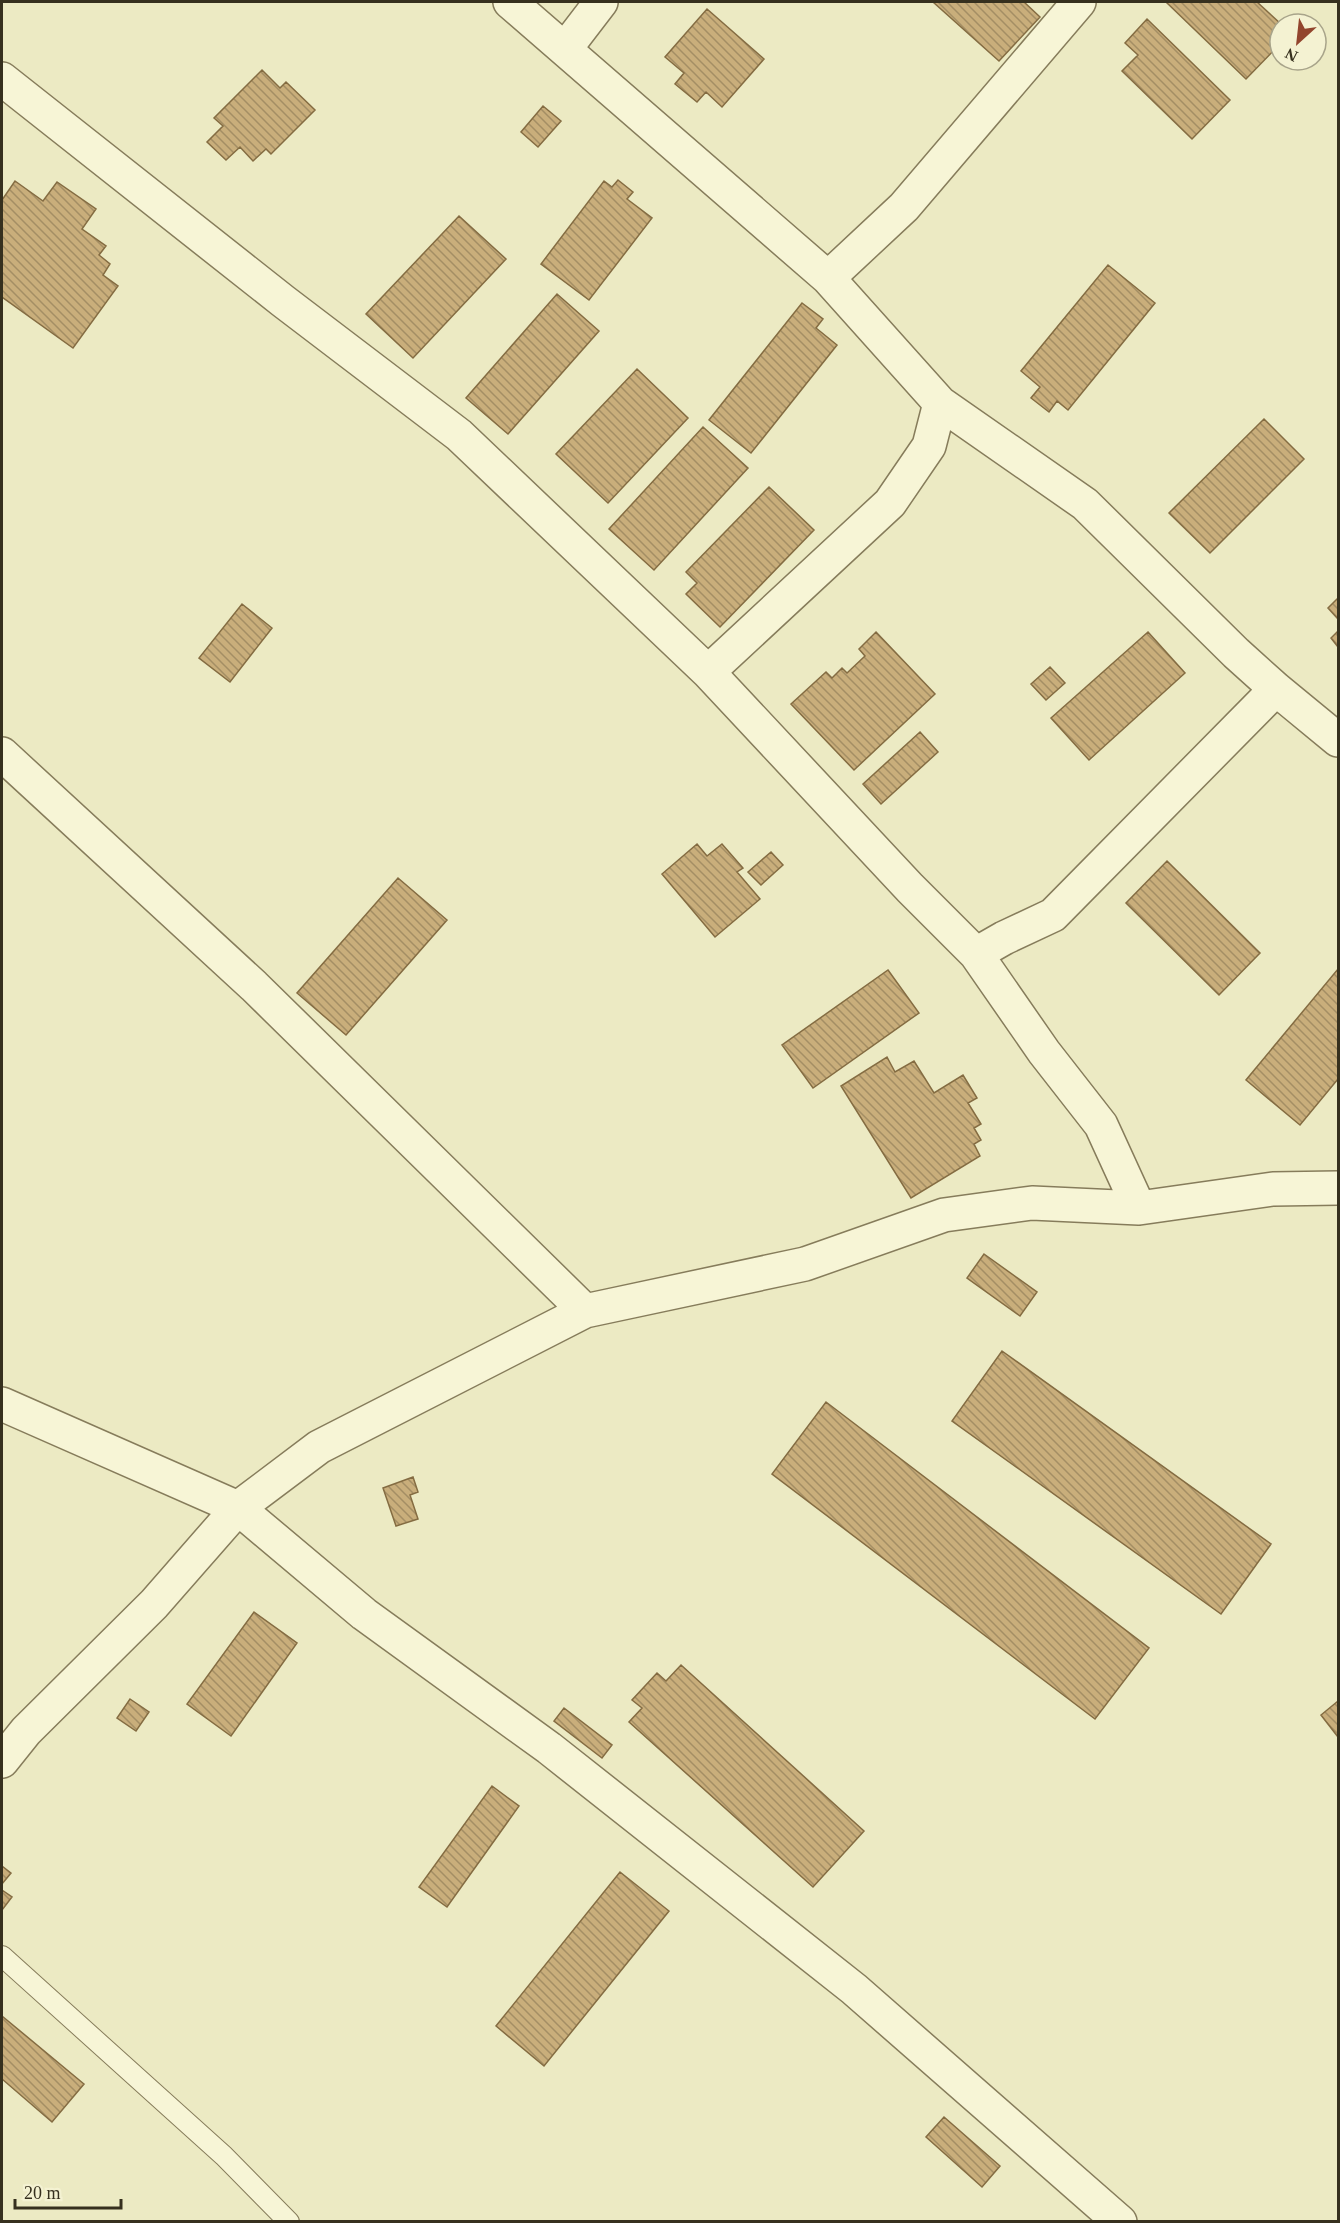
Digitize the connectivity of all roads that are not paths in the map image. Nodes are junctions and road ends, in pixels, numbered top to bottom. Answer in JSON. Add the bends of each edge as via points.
{"nodes":[{"id":1,"x":510,"y":2,"type":"edge"},
{"id":2,"x":601,"y":2,"type":"edge"},
{"id":3,"x":1079,"y":2,"type":"edge"},
{"id":4,"x":565,"y":49,"type":"junction"},
{"id":5,"x":2,"y":79,"type":"edge"},
{"id":6,"x":828,"y":278,"type":"junction"},
{"id":7,"x":940,"y":403,"type":"junction"},
{"id":8,"x":708,"y":672,"type":"junction"},
{"id":9,"x":1276,"y":689,"type":"junction"},
{"id":10,"x":1338,"y":740,"type":"edge"},
{"id":11,"x":2,"y":754,"type":"edge"},
{"id":12,"x":976,"y":954,"type":"junction"},
{"id":13,"x":1338,"y":1188,"type":"edge"},
{"id":14,"x":1138,"y":1208,"type":"junction"},
{"id":15,"x":585,"y":1311,"type":"junction"},
{"id":16,"x":2,"y":1404,"type":"edge"},
{"id":17,"x":238,"y":1508,"type":"junction"},
{"id":18,"x":2,"y":1761,"type":"edge"},
{"id":19,"x":2,"y":1956,"type":"edge"},
{"id":20,"x":289,"y":2222,"type":"edge"},
{"id":21,"x":1120,"y":2222,"type":"edge"}],
"edges":[{"from":1,"to":4,"type":"street"},
{"from":2,"to":4,"type":"street"},
{"from":3,"to":6,"type":"street","via":[[904,207]]},
{"from":4,"to":6,"type":"street"},
{"from":5,"to":8,"type":"street","via":[[459,435]]},
{"from":6,"to":7,"type":"street"},
{"from":7,"to":8,"type":"street","via":[[929,446],[890,503]]},
{"from":7,"to":9,"type":"street","via":[[1085,504]]},
{"from":8,"to":12,"type":"street"},
{"from":9,"to":10,"type":"street"},
{"from":9,"to":12,"type":"street","via":[[1053,915]]},
{"from":11,"to":15,"type":"street","via":[[254,986]]},
{"from":12,"to":14,"type":"street","via":[[1101,1125]]},
{"from":13,"to":14,"type":"street","via":[[1273,1189]]},
{"from":14,"to":15,"type":"street","via":[[1032,1203],[944,1215],[806,1264]]},
{"from":15,"to":17,"type":"street","via":[[319,1447]]},
{"from":16,"to":17,"type":"street"},
{"from":17,"to":18,"type":"street","via":[[154,1604],[26,1731]]},
{"from":17,"to":21,"type":"street","via":[[364,1614],[549,1748],[854,1989]]},
{"from":19,"to":20,"type":"lane","via":[[224,2156]]}]}
